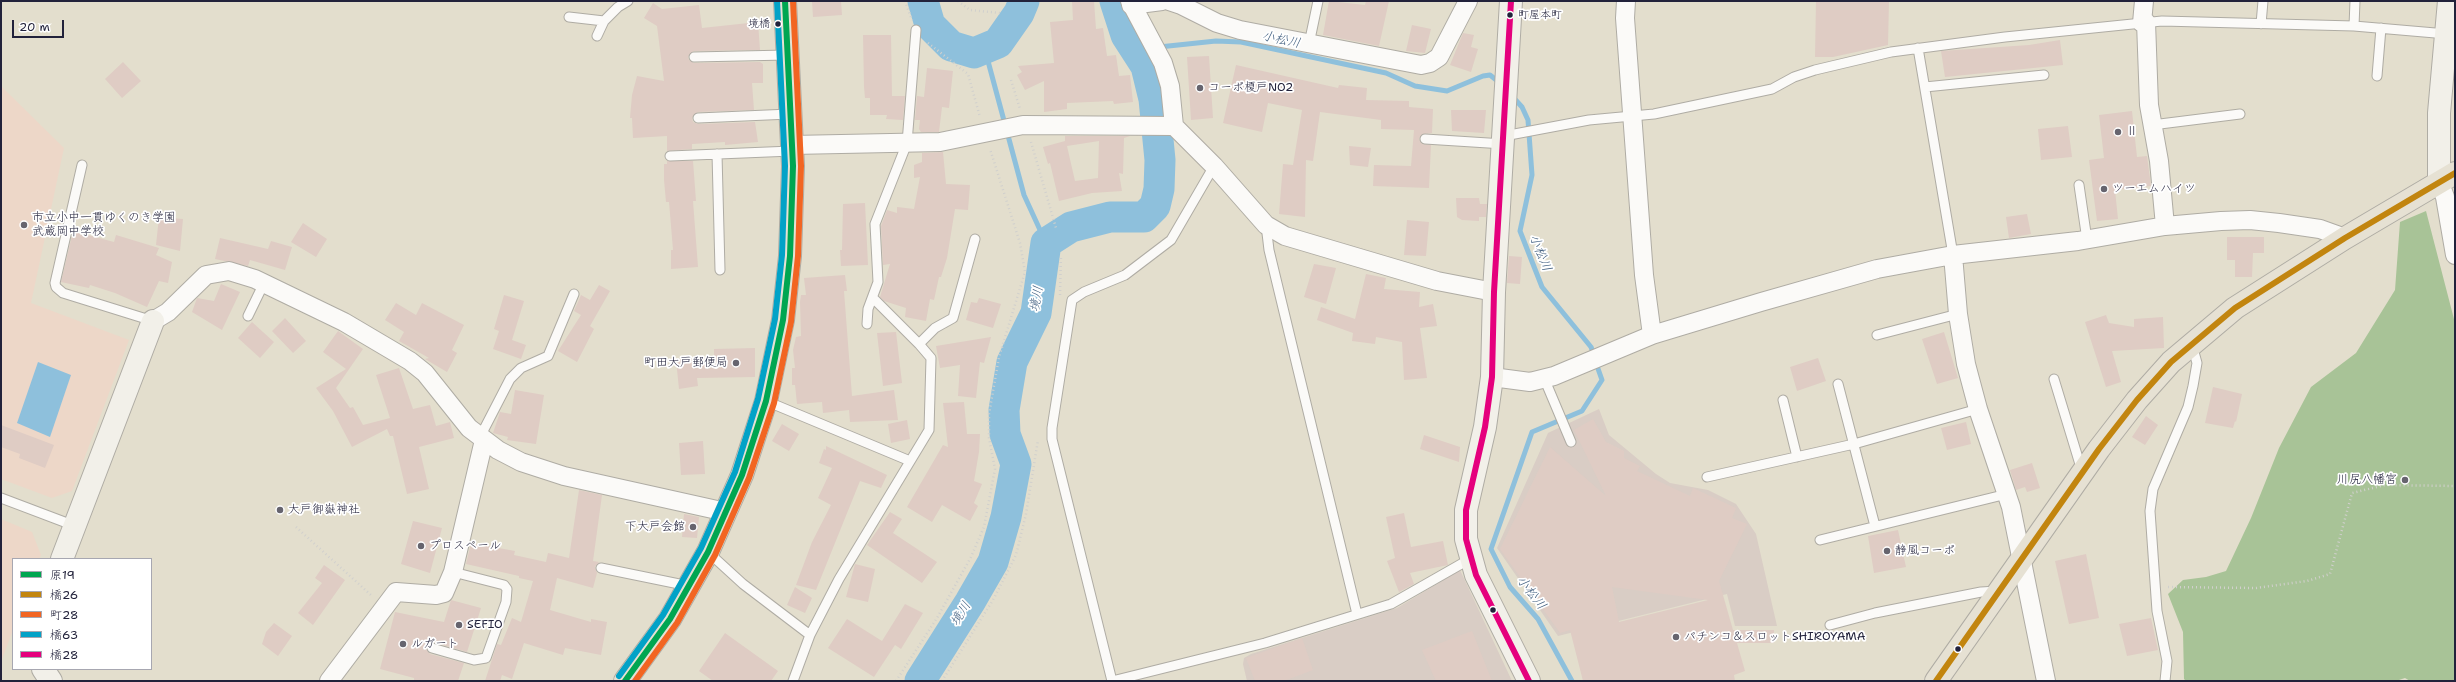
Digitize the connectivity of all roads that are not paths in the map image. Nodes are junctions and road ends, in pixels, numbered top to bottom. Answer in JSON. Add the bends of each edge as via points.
{"nodes":[{"id":1,"x":628,"y":1,"type":"edge"},
{"id":2,"x":785,"y":1,"type":"edge"},
{"id":3,"x":1162,"y":1,"type":"edge"},
{"id":4,"x":1169,"y":1,"type":"edge"},
{"id":5,"x":1318,"y":1,"type":"edge"},
{"id":6,"x":1468,"y":1,"type":"edge"},
{"id":7,"x":1511,"y":1,"type":"edge"},
{"id":8,"x":1626,"y":1,"type":"edge"},
{"id":9,"x":2144,"y":1,"type":"edge"},
{"id":10,"x":2263,"y":1,"type":"edge"},
{"id":11,"x":2355,"y":1,"type":"edge"},
{"id":12,"x":2449,"y":1,"type":"edge"},
{"id":13,"x":1131,"y":3,"type":"edge"},
{"id":14,"x":569,"y":17,"type":"dead end"},
{"id":15,"x":604,"y":21,"type":"junction"},
{"id":16,"x":2144,"y":22,"type":"junction"},
{"id":17,"x":2261,"y":24,"type":"junction"},
{"id":18,"x":2354,"y":26,"type":"junction"},
{"id":19,"x":2381,"y":28,"type":"junction"},
{"id":20,"x":916,"y":30,"type":"road end"},
{"id":21,"x":2447,"y":34,"type":"junction"},
{"id":22,"x":597,"y":36,"type":"dead end"},
{"id":23,"x":1309,"y":44,"type":"junction"},
{"id":24,"x":1918,"y":48,"type":"junction"},
{"id":25,"x":787,"y":55,"type":"junction"},
{"id":26,"x":2450,"y":56,"type":"edge"},
{"id":27,"x":694,"y":57,"type":"dead end"},
{"id":28,"x":2044,"y":75,"type":"dead end"},
{"id":29,"x":2377,"y":76,"type":"dead end"},
{"id":30,"x":1925,"y":87,"type":"junction"},
{"id":31,"x":790,"y":114,"type":"junction"},
{"id":32,"x":2240,"y":114,"type":"dead end"},
{"id":33,"x":1633,"y":115,"type":"junction"},
{"id":34,"x":698,"y":118,"type":"dead end"},
{"id":35,"x":1163,"y":125,"type":"junction"},
{"id":36,"x":2152,"y":125,"type":"junction"},
{"id":37,"x":1509,"y":138,"type":"junction"},
{"id":38,"x":1425,"y":139,"type":"dead end"},
{"id":39,"x":907,"y":143,"type":"junction"},
{"id":40,"x":792,"y":148,"type":"junction"},
{"id":41,"x":717,"y":154,"type":"junction"},
{"id":42,"x":670,"y":156,"type":"dead end"},
{"id":43,"x":82,"y":165,"type":"dead end"},
{"id":44,"x":1214,"y":166,"type":"junction"},
{"id":45,"x":2447,"y":177,"type":"edge"},
{"id":46,"x":2079,"y":184,"type":"dead end"},
{"id":47,"x":1266,"y":226,"type":"junction"},
{"id":48,"x":2165,"y":226,"type":"junction"},
{"id":49,"x":2345,"y":238,"type":"junction"},
{"id":50,"x":975,"y":239,"type":"dead end"},
{"id":51,"x":2087,"y":240,"type":"junction"},
{"id":52,"x":1953,"y":255,"type":"junction"},
{"id":53,"x":2455,"y":256,"type":"edge"},
{"id":54,"x":720,"y":270,"type":"dead end"},
{"id":55,"x":264,"y":283,"type":"junction"},
{"id":56,"x":1494,"y":292,"type":"junction"},
{"id":57,"x":574,"y":294,"type":"dead end"},
{"id":58,"x":873,"y":298,"type":"junction"},
{"id":59,"x":1958,"y":314,"type":"junction"},
{"id":60,"x":248,"y":316,"type":"dead end"},
{"id":61,"x":153,"y":321,"type":"junction"},
{"id":62,"x":867,"y":324,"type":"dead end"},
{"id":63,"x":1652,"y":335,"type":"junction"},
{"id":64,"x":1877,"y":335,"type":"dead end"},
{"id":65,"x":2191,"y":343,"type":"junction"},
{"id":66,"x":920,"y":344,"type":"junction"},
{"id":67,"x":1492,"y":376,"type":"junction"},
{"id":68,"x":1544,"y":378,"type":"junction"},
{"id":69,"x":2054,"y":379,"type":"dead end"},
{"id":70,"x":1838,"y":384,"type":"dead end"},
{"id":71,"x":1783,"y":400,"type":"dead end"},
{"id":72,"x":766,"y":402,"type":"junction"},
{"id":73,"x":1978,"y":409,"type":"junction"},
{"id":74,"x":482,"y":438,"type":"junction"},
{"id":75,"x":1571,"y":442,"type":"dead end"},
{"id":76,"x":1854,"y":444,"type":"junction"},
{"id":77,"x":1797,"y":457,"type":"junction"},
{"id":78,"x":910,"y":461,"type":"junction"},
{"id":79,"x":2083,"y":472,"type":"junction"},
{"id":80,"x":1707,"y":477,"type":"dead end"},
{"id":81,"x":2007,"y":494,"type":"junction"},
{"id":82,"x":1,"y":498,"type":"edge"},
{"id":83,"x":726,"y":512,"type":"junction"},
{"id":84,"x":75,"y":526,"type":"junction"},
{"id":85,"x":1876,"y":526,"type":"junction"},
{"id":86,"x":1820,"y":540,"type":"dead end"},
{"id":87,"x":708,"y":552,"type":"junction"},
{"id":88,"x":62,"y":558,"type":"edge"},
{"id":89,"x":1470,"y":559,"type":"junction"},
{"id":90,"x":2021,"y":560,"type":"junction"},
{"id":91,"x":601,"y":568,"type":"dead end"},
{"id":92,"x":453,"y":572,"type":"junction"},
{"id":93,"x":690,"y":586,"type":"junction"},
{"id":94,"x":1999,"y":591,"type":"junction"},
{"id":95,"x":1357,"y":614,"type":"junction"},
{"id":96,"x":1830,"y":625,"type":"dead end"},
{"id":97,"x":810,"y":635,"type":"junction"},
{"id":98,"x":432,"y":648,"type":"dead end"},
{"id":99,"x":44,"y":670,"type":"edge"},
{"id":100,"x":51,"y":681,"type":"edge"},
{"id":101,"x":328,"y":681,"type":"edge"},
{"id":102,"x":625,"y":681,"type":"edge"},
{"id":103,"x":793,"y":681,"type":"edge"},
{"id":104,"x":1112,"y":681,"type":"edge"},
{"id":105,"x":1529,"y":681,"type":"edge"},
{"id":106,"x":1936,"y":681,"type":"edge"},
{"id":107,"x":2046,"y":681,"type":"edge"},
{"id":108,"x":2165,"y":681,"type":"edge"}],
"edges":[{"from":1,"to":15,"type":"lane"},
{"from":2,"to":25,"type":"main road"},
{"from":3,"to":13,"type":"street"},
{"from":4,"to":23,"type":"street","via":[[1217,23]]},
{"from":5,"to":23,"type":"lane"},
{"from":6,"to":23,"type":"street","via":[[1439,57],[1426,65],[1411,65]]},
{"from":7,"to":37,"type":"street","via":[[1506,99]]},
{"from":8,"to":33,"type":"street","via":[[1625,18]]},
{"from":9,"to":16,"type":"street"},
{"from":10,"to":17,"type":"lane"},
{"from":11,"to":18,"type":"lane"},
{"from":12,"to":21,"type":"street"},
{"from":13,"to":35,"type":"street","via":[[1163,63],[1170,86]]},
{"from":14,"to":15,"type":"lane"},
{"from":15,"to":22,"type":"lane"},
{"from":16,"to":17,"type":"lane"},
{"from":16,"to":24,"type":"lane"},
{"from":16,"to":36,"type":"street"},
{"from":17,"to":18,"type":"lane"},
{"from":18,"to":19,"type":"lane"},
{"from":19,"to":21,"type":"lane"},
{"from":19,"to":29,"type":"lane"},
{"from":20,"to":39,"type":"lane"},
{"from":21,"to":26,"type":"street"},
{"from":24,"to":30,"type":"lane"},
{"from":24,"to":33,"type":"lane","via":[[1815,70],[1794,77],[1772,89],[1654,114]]},
{"from":25,"to":27,"type":"lane"},
{"from":25,"to":31,"type":"main road"},
{"from":26,"to":45,"type":"street","via":[[2439,113]]},
{"from":28,"to":30,"type":"lane"},
{"from":30,"to":52,"type":"lane"},
{"from":31,"to":34,"type":"lane"},
{"from":31,"to":40,"type":"main road"},
{"from":32,"to":36,"type":"lane"},
{"from":33,"to":37,"type":"lane","via":[[1589,120]]},
{"from":33,"to":63,"type":"street","via":[[1644,275]]},
{"from":35,"to":39,"type":"street","via":[[1024,125],[940,142]]},
{"from":35,"to":44,"type":"street"},
{"from":36,"to":48,"type":"street","via":[[2159,161]]},
{"from":37,"to":38,"type":"lane"},
{"from":37,"to":56,"type":"street"},
{"from":39,"to":40,"type":"street"},
{"from":39,"to":58,"type":"lane","via":[[875,224],[878,282]]},
{"from":40,"to":41,"type":"lane"},
{"from":40,"to":72,"type":"main road","via":[[789,272],[779,343]]},
{"from":41,"to":42,"type":"lane"},
{"from":41,"to":54,"type":"lane"},
{"from":43,"to":61,"type":"lane","via":[[56,287],[63,293]]},
{"from":44,"to":47,"type":"street"},
{"from":44,"to":104,"type":"lane","via":[[1171,240],[1125,275],[1084,292],[1072,300],[1052,439]]},
{"from":45,"to":49,"type":"main road"},
{"from":45,"to":53,"type":"street","via":[[2446,197]]},
{"from":46,"to":51,"type":"lane"},
{"from":47,"to":56,"type":"street","via":[[1306,243],[1438,281]]},
{"from":47,"to":95,"type":"lane","via":[[1269,250]]},
{"from":48,"to":49,"type":"street","via":[[2250,220],[2308,227]]},
{"from":48,"to":51,"type":"street"},
{"from":49,"to":65,"type":"main road","via":[[2235,308]]},
{"from":50,"to":66,"type":"lane","via":[[953,318],[935,328]]},
{"from":51,"to":52,"type":"street"},
{"from":52,"to":59,"type":"street"},
{"from":52,"to":63,"type":"street","via":[[1842,278]]},
{"from":55,"to":60,"type":"lane"},
{"from":55,"to":61,"type":"street","via":[[228,271],[206,276],[168,312]]},
{"from":55,"to":74,"type":"street","via":[[344,322],[410,361],[425,373],[469,428]]},
{"from":56,"to":67,"type":"street"},
{"from":57,"to":74,"type":"lane","via":[[548,356],[521,368],[510,379]]},
{"from":58,"to":62,"type":"lane","via":[[868,309]]},
{"from":58,"to":66,"type":"lane"},
{"from":59,"to":64,"type":"lane"},
{"from":59,"to":73,"type":"street","via":[[1966,364]]},
{"from":61,"to":84,"type":"street"},
{"from":63,"to":68,"type":"street"},
{"from":65,"to":79,"type":"main road","via":[[2146,388]]},
{"from":65,"to":108,"type":"lane","via":[[2197,363],[2188,408],[2170,444],[2151,499],[2154,587],[2167,661]]},
{"from":66,"to":78,"type":"lane","via":[[931,358],[932,364],[930,425]]},
{"from":67,"to":68,"type":"street","via":[[1530,382]]},
{"from":67,"to":89,"type":"street","via":[[1485,427],[1466,510],[1466,539]]},
{"from":68,"to":75,"type":"lane"},
{"from":69,"to":79,"type":"lane"},
{"from":70,"to":76,"type":"lane"},
{"from":71,"to":77,"type":"lane"},
{"from":72,"to":78,"type":"lane"},
{"from":72,"to":83,"type":"main road","via":[[742,474]]},
{"from":73,"to":76,"type":"lane"},
{"from":73,"to":81,"type":"street"},
{"from":74,"to":83,"type":"street","via":[[521,462],[547,471]]},
{"from":74,"to":92,"type":"street"},
{"from":76,"to":77,"type":"lane"},
{"from":76,"to":85,"type":"lane"},
{"from":77,"to":80,"type":"lane"},
{"from":78,"to":97,"type":"lane","via":[[839,579]]},
{"from":79,"to":90,"type":"main road"},
{"from":81,"to":85,"type":"lane"},
{"from":81,"to":90,"type":"street"},
{"from":82,"to":84,"type":"lane"},
{"from":83,"to":87,"type":"main road"},
{"from":84,"to":88,"type":"street"},
{"from":85,"to":86,"type":"lane"},
{"from":87,"to":93,"type":"main road"},
{"from":87,"to":97,"type":"lane","via":[[743,584]]},
{"from":89,"to":95,"type":"lane","via":[[1391,604]]},
{"from":89,"to":105,"type":"street"},
{"from":90,"to":94,"type":"main road"},
{"from":90,"to":107,"type":"street"},
{"from":91,"to":93,"type":"lane"},
{"from":92,"to":98,"type":"lane","via":[[504,585],[507,589],[506,602],[486,658],[474,660]]},
{"from":92,"to":101,"type":"street","via":[[444,593],[436,595],[396,592]]},
{"from":93,"to":102,"type":"main road","via":[[656,641]]},
{"from":94,"to":96,"type":"lane","via":[[1981,592],[1874,613]]},
{"from":94,"to":106,"type":"main road"},
{"from":95,"to":104,"type":"lane","via":[[1265,643]]},
{"from":97,"to":103,"type":"lane"},
{"from":99,"to":100,"type":"street"}]}
